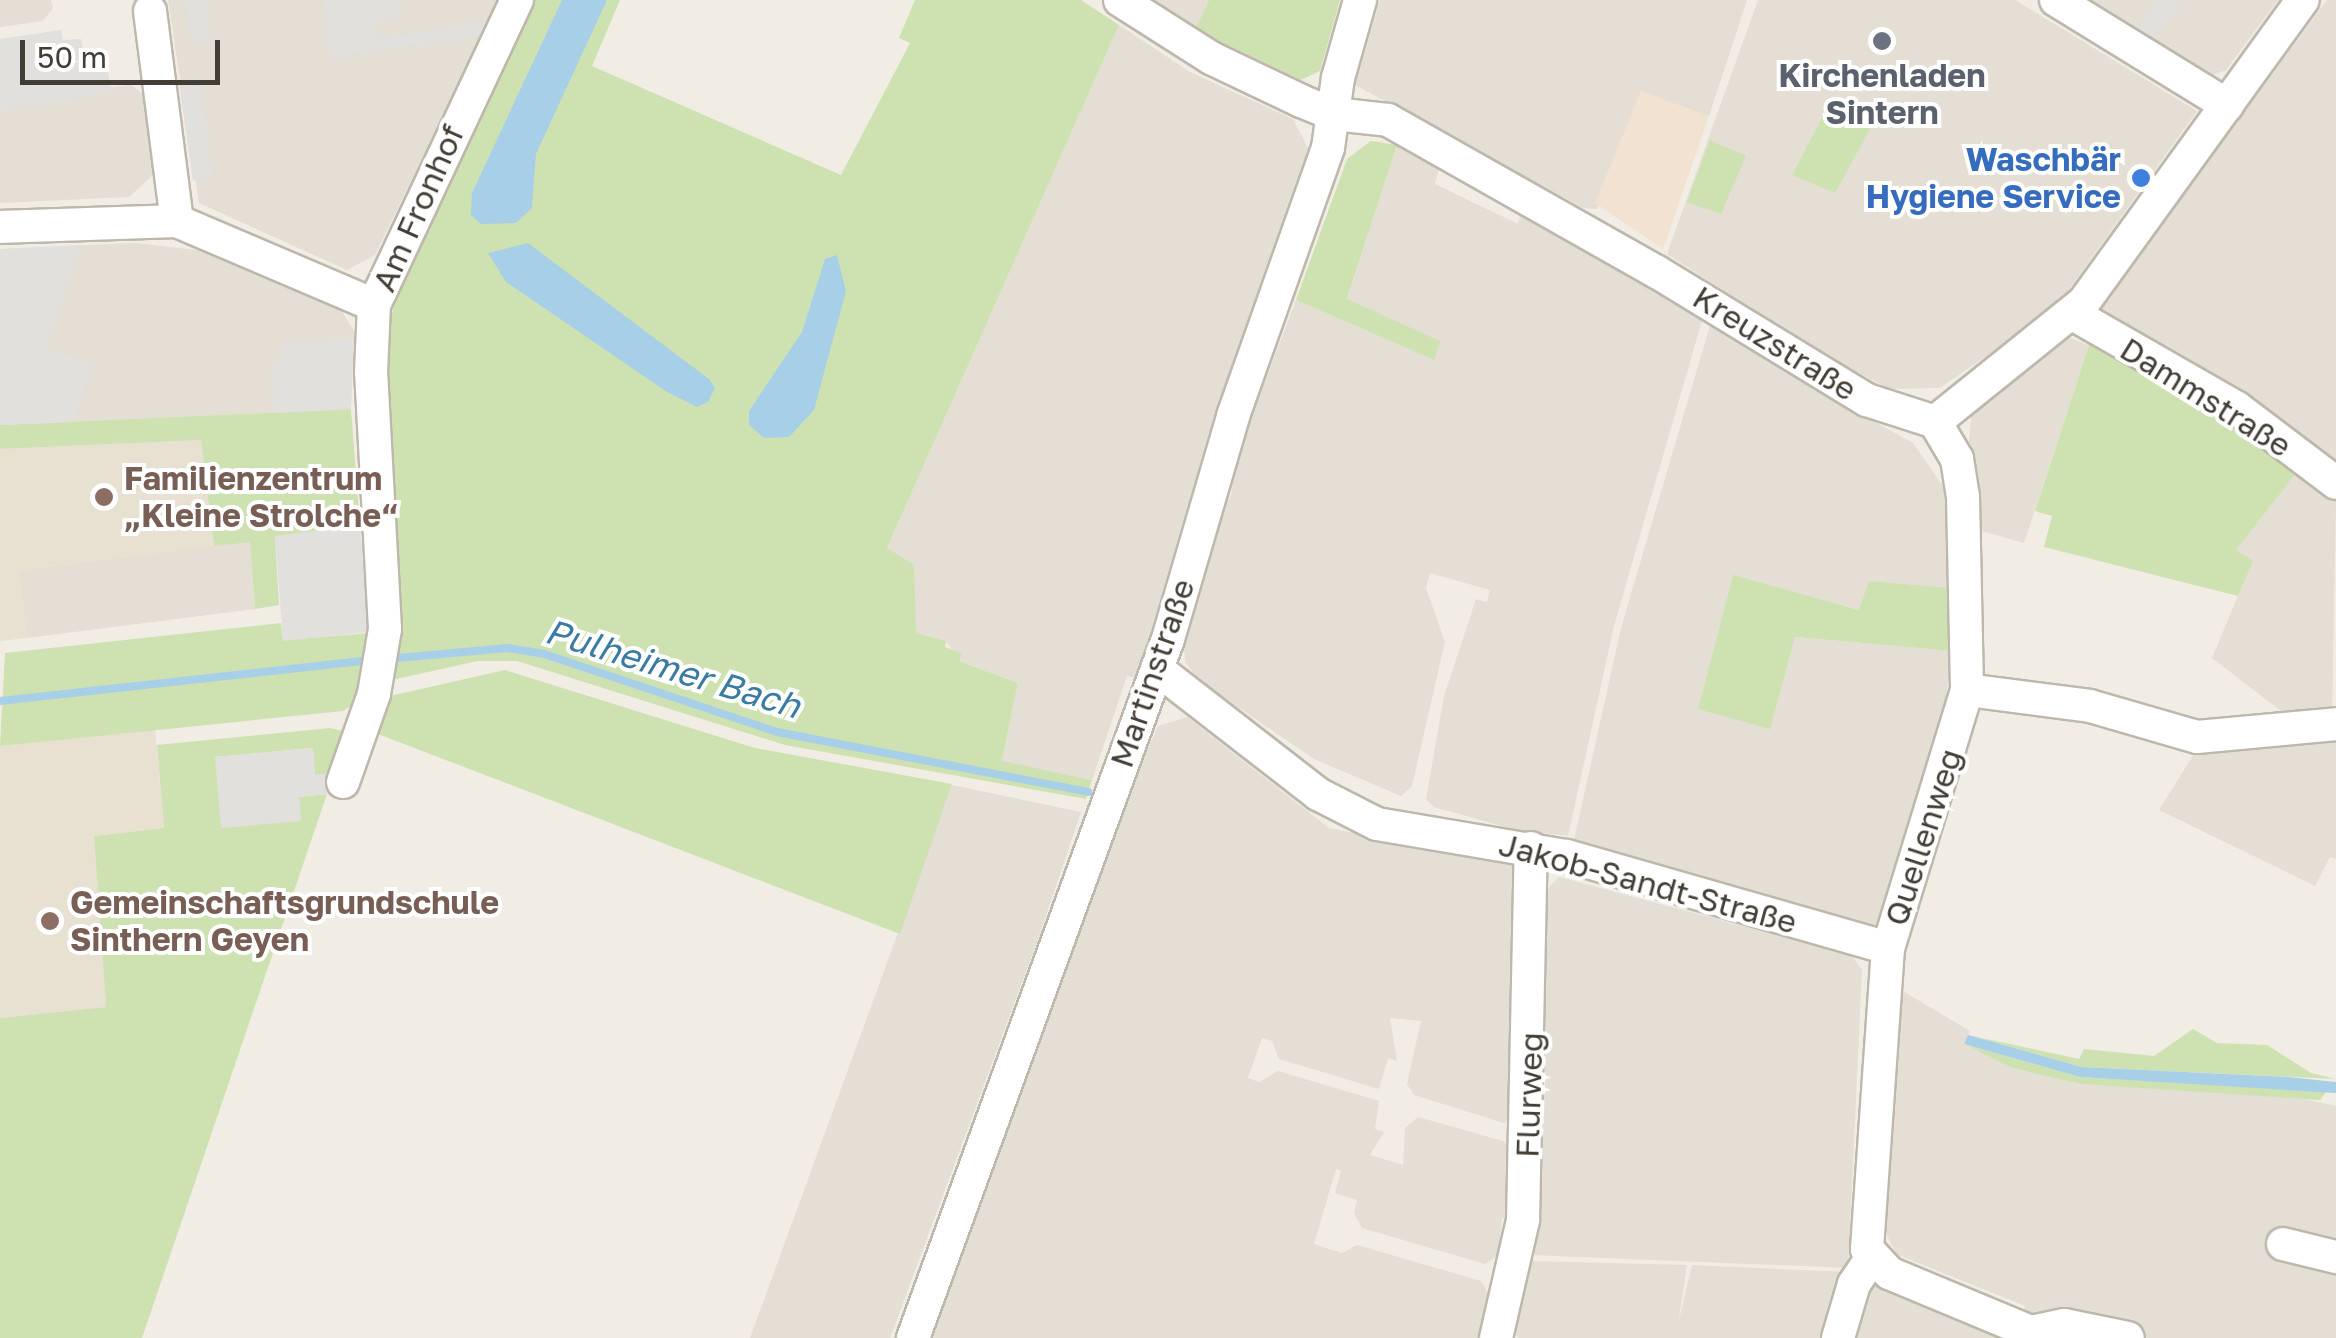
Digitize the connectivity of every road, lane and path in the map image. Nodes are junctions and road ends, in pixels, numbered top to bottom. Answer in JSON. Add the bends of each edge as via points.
{"nodes":[{"id":1,"x":517,"y":0,"type":"edge"},
{"id":2,"x":1120,"y":0,"type":"edge"},
{"id":3,"x":1360,"y":0,"type":"edge"},
{"id":4,"x":2056,"y":0,"type":"edge"},
{"id":5,"x":2302,"y":0,"type":"edge"},
{"id":6,"x":150,"y":11,"type":"dead end"},
{"id":7,"x":2227,"y":105,"type":"junction"},
{"id":8,"x":1334,"y":114,"type":"junction"},
{"id":9,"x":177,"y":221,"type":"junction"},
{"id":10,"x":0,"y":227,"type":"edge"},
{"id":11,"x":374,"y":306,"type":"junction"},
{"id":12,"x":2073,"y":314,"type":"junction"},
{"id":13,"x":1935,"y":422,"type":"junction"},
{"id":14,"x":2336,"y":482,"type":"edge"},
{"id":15,"x":1157,"y":669,"type":"junction"},
{"id":16,"x":1967,"y":690,"type":"junction"},
{"id":17,"x":2336,"y":724,"type":"edge"},
{"id":18,"x":343,"y":782,"type":"dead end"},
{"id":19,"x":1531,"y":848,"type":"junction"},
{"id":20,"x":1888,"y":948,"type":"junction"},
{"id":21,"x":2283,"y":1244,"type":"dead end"},
{"id":22,"x":2336,"y":1257,"type":"edge"},
{"id":23,"x":1871,"y":1259,"type":"junction"},
{"id":24,"x":2041,"y":1334,"type":"edge"},
{"id":25,"x":913,"y":1338,"type":"edge"},
{"id":26,"x":1496,"y":1338,"type":"edge"},
{"id":27,"x":1838,"y":1338,"type":"edge"},
{"id":28,"x":2128,"y":1338,"type":"edge"}],
"edges":[{"from":1,"to":11,"type":"street","name":"Am Fronhof"},
{"from":2,"to":8,"type":"street","name":"Kreuzstraße","via":[[1211,58]]},
{"from":3,"to":8,"type":"street","name":"Martinstraße"},
{"from":4,"to":7,"type":"street"},
{"from":5,"to":7,"type":"street"},
{"from":6,"to":9,"type":"street"},
{"from":7,"to":12,"type":"street"},
{"from":8,"to":13,"type":"street","name":"Kreuzstraße","via":[[1388,120],[1867,400]]},
{"from":8,"to":15,"type":"street","name":"Martinstraße"},
{"from":9,"to":10,"type":"street"},
{"from":9,"to":11,"type":"street"},
{"from":11,"to":18,"type":"street","name":"Am Fronhof","via":[[371,373],[385,629],[376,684]]},
{"from":12,"to":13,"type":"street"},
{"from":12,"to":14,"type":"street","name":"Dammstraße","via":[[2237,408]]},
{"from":13,"to":16,"type":"street","name":"Quellenweg","via":[[1957,459],[1963,497]]},
{"from":15,"to":19,"type":"street","name":"Jakob-Sandt-Straße","via":[[1343,810],[1395,829]]},
{"from":15,"to":25,"type":"street","name":"Martinstraße"},
{"from":16,"to":17,"type":"street","via":[[2090,706],[2196,737]]},
{"from":16,"to":20,"type":"street","name":"Quellenweg"},
{"from":19,"to":20,"type":"street","name":"Jakob-Sandt-Straße"},
{"from":19,"to":26,"type":"street","name":"Flurweg","via":[[1523,1220]]},
{"from":20,"to":23,"type":"street","name":"Quellenweg","via":[[1866,1216]]},
{"from":21,"to":22,"type":"street"},
{"from":23,"to":24,"type":"street","via":[[1889,1274]]},
{"from":23,"to":27,"type":"street","via":[[1854,1284]]},
{"from":24,"to":28,"type":"street","via":[[2064,1325]]}]}
